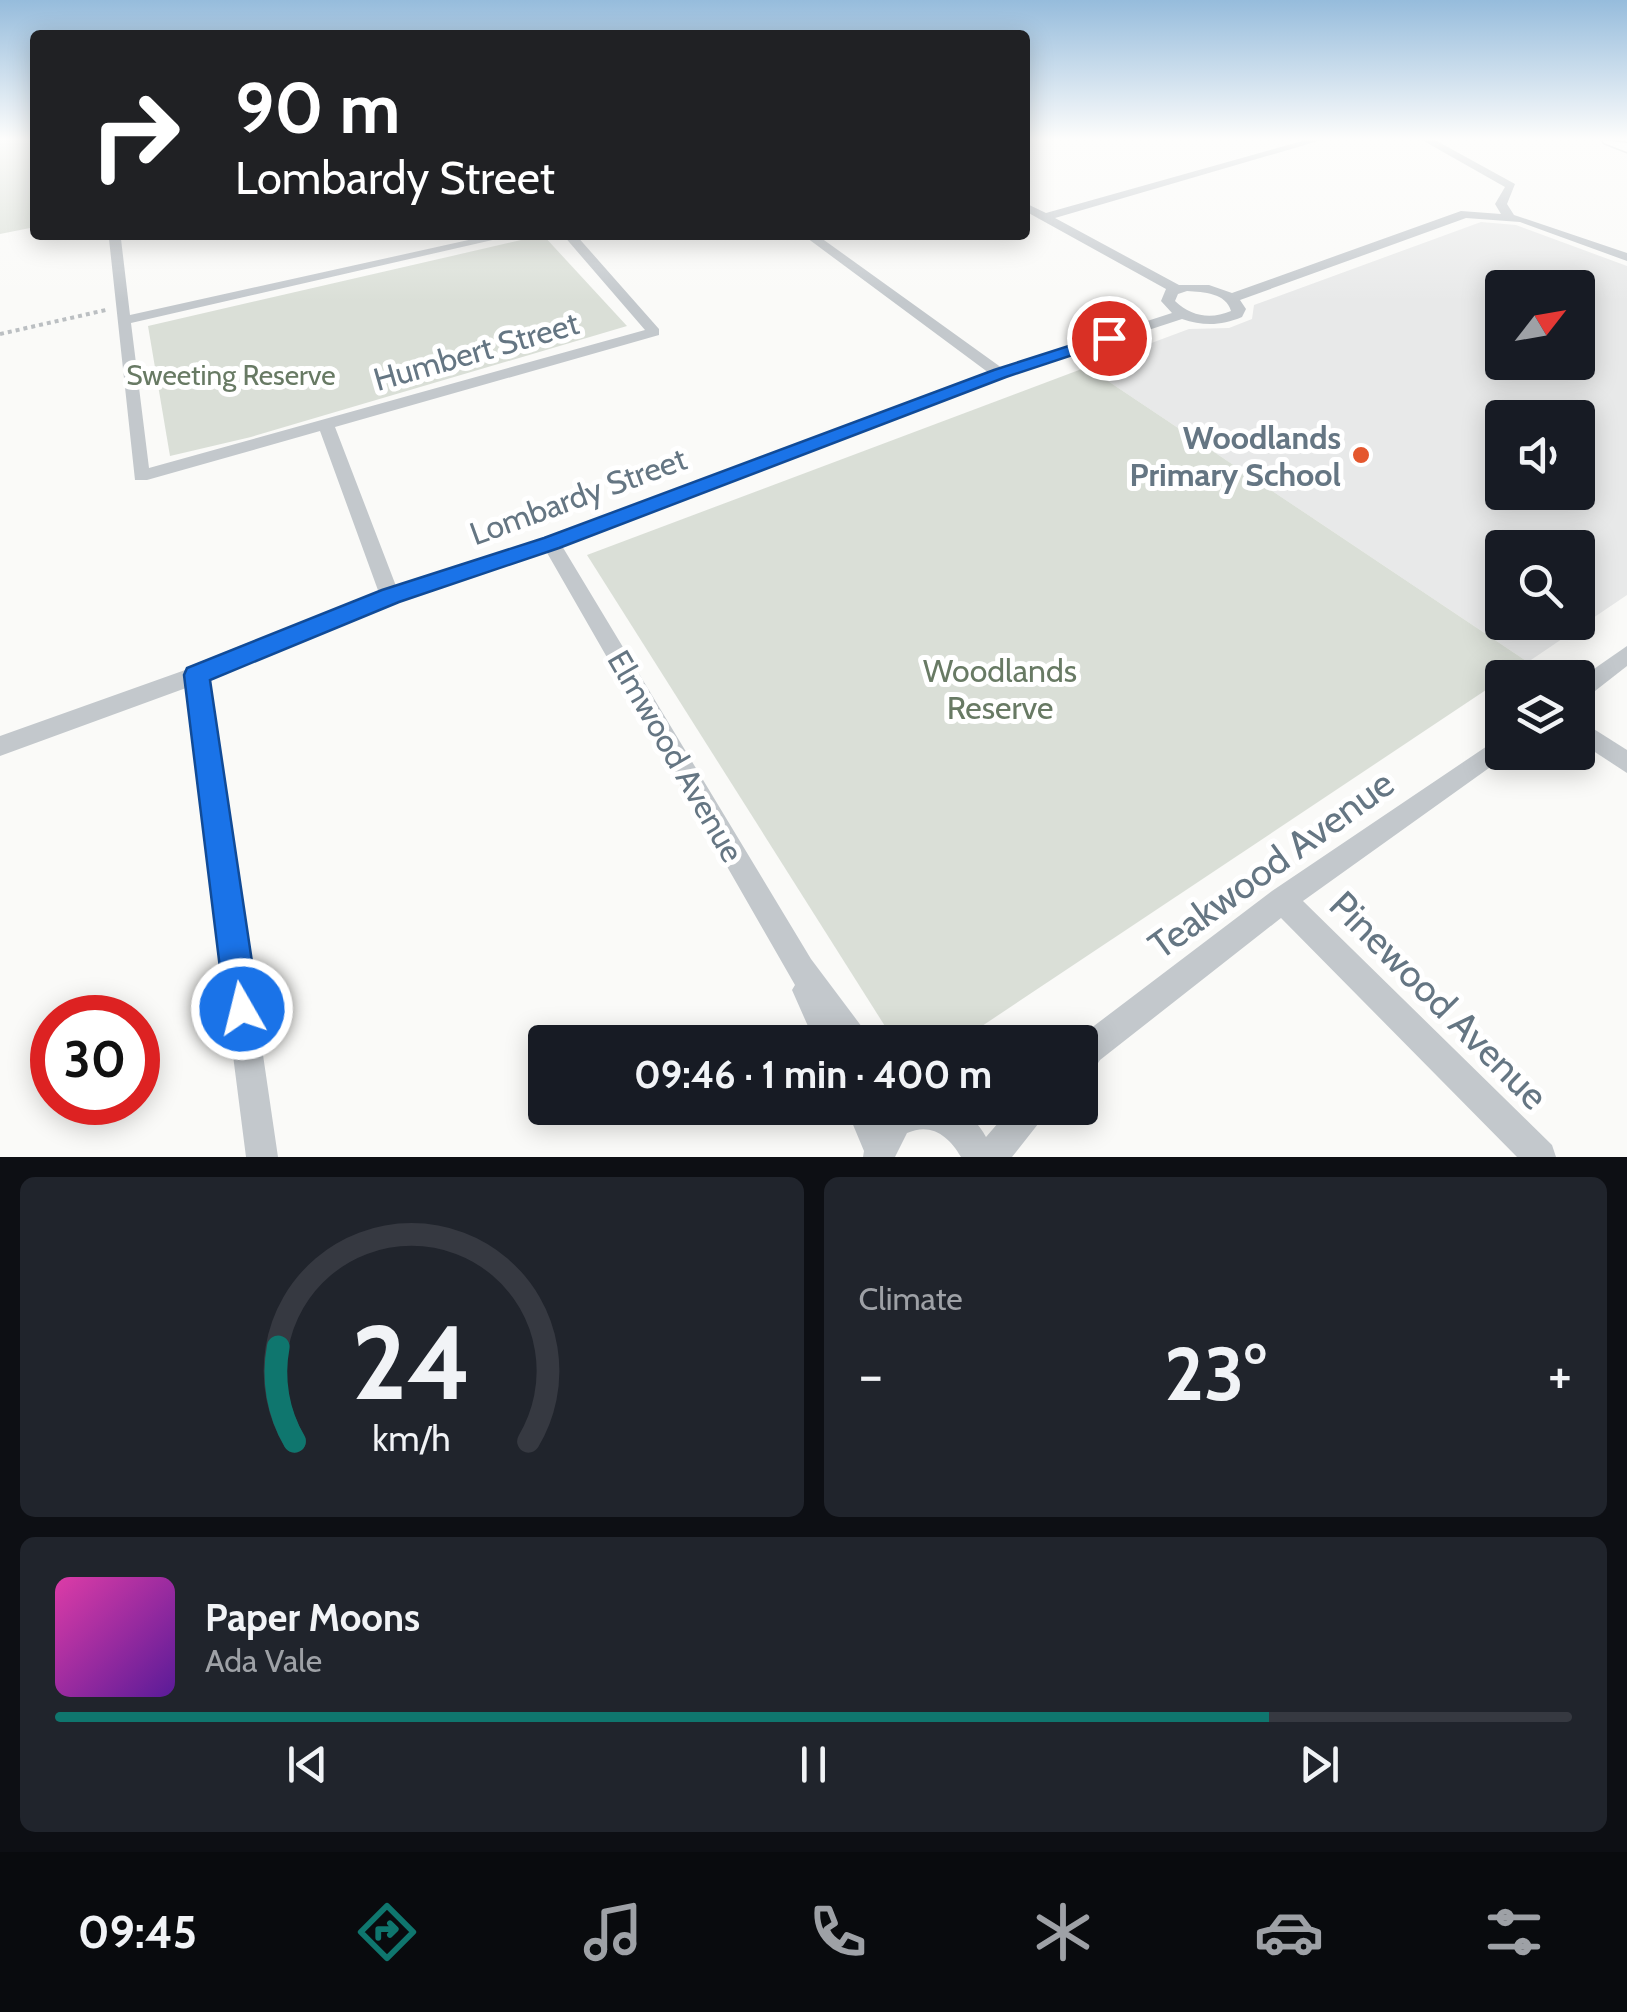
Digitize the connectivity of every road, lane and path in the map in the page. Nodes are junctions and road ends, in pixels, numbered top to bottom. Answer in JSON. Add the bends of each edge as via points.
{"nodes":[{"id":1,"x":1126,"y":194,"type":"edge"},
{"id":2,"x":1510,"y":194,"type":"edge"},
{"id":3,"x":1030,"y":209,"type":"edge"},
{"id":4,"x":1505,"y":209,"type":"junction"},
{"id":5,"x":1044,"y":217,"type":"junction"},
{"id":6,"x":114,"y":240,"type":"edge"},
{"id":7,"x":483,"y":240,"type":"edge"},
{"id":8,"x":573,"y":240,"type":"edge"},
{"id":9,"x":816,"y":240,"type":"edge"},
{"id":10,"x":1627,"y":256,"type":"edge"},
{"id":11,"x":1176,"y":289,"type":"junction"},
{"id":12,"x":1232,"y":298,"type":"junction"},
{"id":13,"x":124,"y":313,"type":"junction"},
{"id":14,"x":1182,"y":314,"type":"junction"},
{"id":15,"x":0,"y":334,"type":"edge"},
{"id":16,"x":1000,"y":374,"type":"junction"},
{"id":17,"x":326,"y":424,"type":"junction"},
{"id":18,"x":551,"y":543,"type":"junction"},
{"id":19,"x":390,"y":596,"type":"junction"},
{"id":20,"x":1627,"y":654,"type":"edge"},
{"id":21,"x":196,"y":675,"type":"junction"},
{"id":22,"x":1595,"y":679,"type":"edge"},
{"id":23,"x":1595,"y":741,"type":"edge"},
{"id":24,"x":0,"y":746,"type":"edge"},
{"id":25,"x":1485,"y":758,"type":"edge"},
{"id":26,"x":1627,"y":763,"type":"edge"},
{"id":27,"x":1282,"y":900,"type":"junction"},
{"id":28,"x":801,"y":969,"type":"junction"},
{"id":29,"x":821,"y":1025,"type":"edge"},
{"id":30,"x":842,"y":1025,"type":"edge"},
{"id":31,"x":1098,"y":1043,"type":"edge"},
{"id":32,"x":868,"y":1125,"type":"edge"},
{"id":33,"x":893,"y":1125,"type":"edge"},
{"id":34,"x":957,"y":1125,"type":"edge"},
{"id":35,"x":1018,"y":1125,"type":"edge"},
{"id":36,"x":879,"y":1153,"type":"edge"},
{"id":37,"x":262,"y":1157,"type":"edge"},
{"id":38,"x":979,"y":1157,"type":"edge"},
{"id":39,"x":991,"y":1157,"type":"edge"},
{"id":40,"x":1540,"y":1157,"type":"edge"}],
"edges":[{"from":1,"to":5,"type":"street"},
{"from":2,"to":4,"type":"street"},
{"from":3,"to":5,"type":"street"},
{"from":4,"to":10,"type":"street"},
{"from":4,"to":12,"type":"street","name":"Lombardy Street","via":[[1465,214]]},
{"from":5,"to":11,"type":"street"},
{"from":6,"to":13,"type":"street"},
{"from":7,"to":13,"type":"street"},
{"from":8,"to":17,"type":"street","name":"Humbert Street","via":[[654,332]]},
{"from":9,"to":16,"type":"street"},
{"from":11,"to":12,"type":"street","via":[[1206,288]]},
{"from":11,"to":14,"type":"street","via":[[1168,302]]},
{"from":12,"to":14,"type":"street","name":"Lombardy Street","via":[[1239,309],[1230,318]]},
{"from":13,"to":15,"type":"path"},
{"from":13,"to":17,"type":"street","name":"Humbert Street","via":[[141,476]]},
{"from":14,"to":16,"type":"street","name":"Lombardy Street"},
{"from":16,"to":18,"type":"street","name":"Lombardy Street"},
{"from":17,"to":19,"type":"street"},
{"from":18,"to":19,"type":"street","name":"Lombardy Street"},
{"from":18,"to":28,"type":"street","name":"Elmwood Avenue"},
{"from":19,"to":21,"type":"street","name":"Lombardy Street"},
{"from":20,"to":22,"type":"street"},
{"from":21,"to":24,"type":"street","name":"Lombardy Street"},
{"from":21,"to":37,"type":"street"},
{"from":23,"to":26,"type":"street"},
{"from":25,"to":27,"type":"street","name":"Teakwood Avenue"},
{"from":27,"to":31,"type":"street","name":"Teakwood Avenue"},
{"from":27,"to":40,"type":"street","name":"Pinewood Avenue"},
{"from":28,"to":29,"type":"street","name":"Elmwood Avenue"},
{"from":28,"to":30,"type":"street","name":"Elmwood Avenue"},
{"from":32,"to":36,"type":"street"},
{"from":33,"to":36,"type":"street"},
{"from":34,"to":38,"type":"street"},
{"from":35,"to":39,"type":"street"}]}
